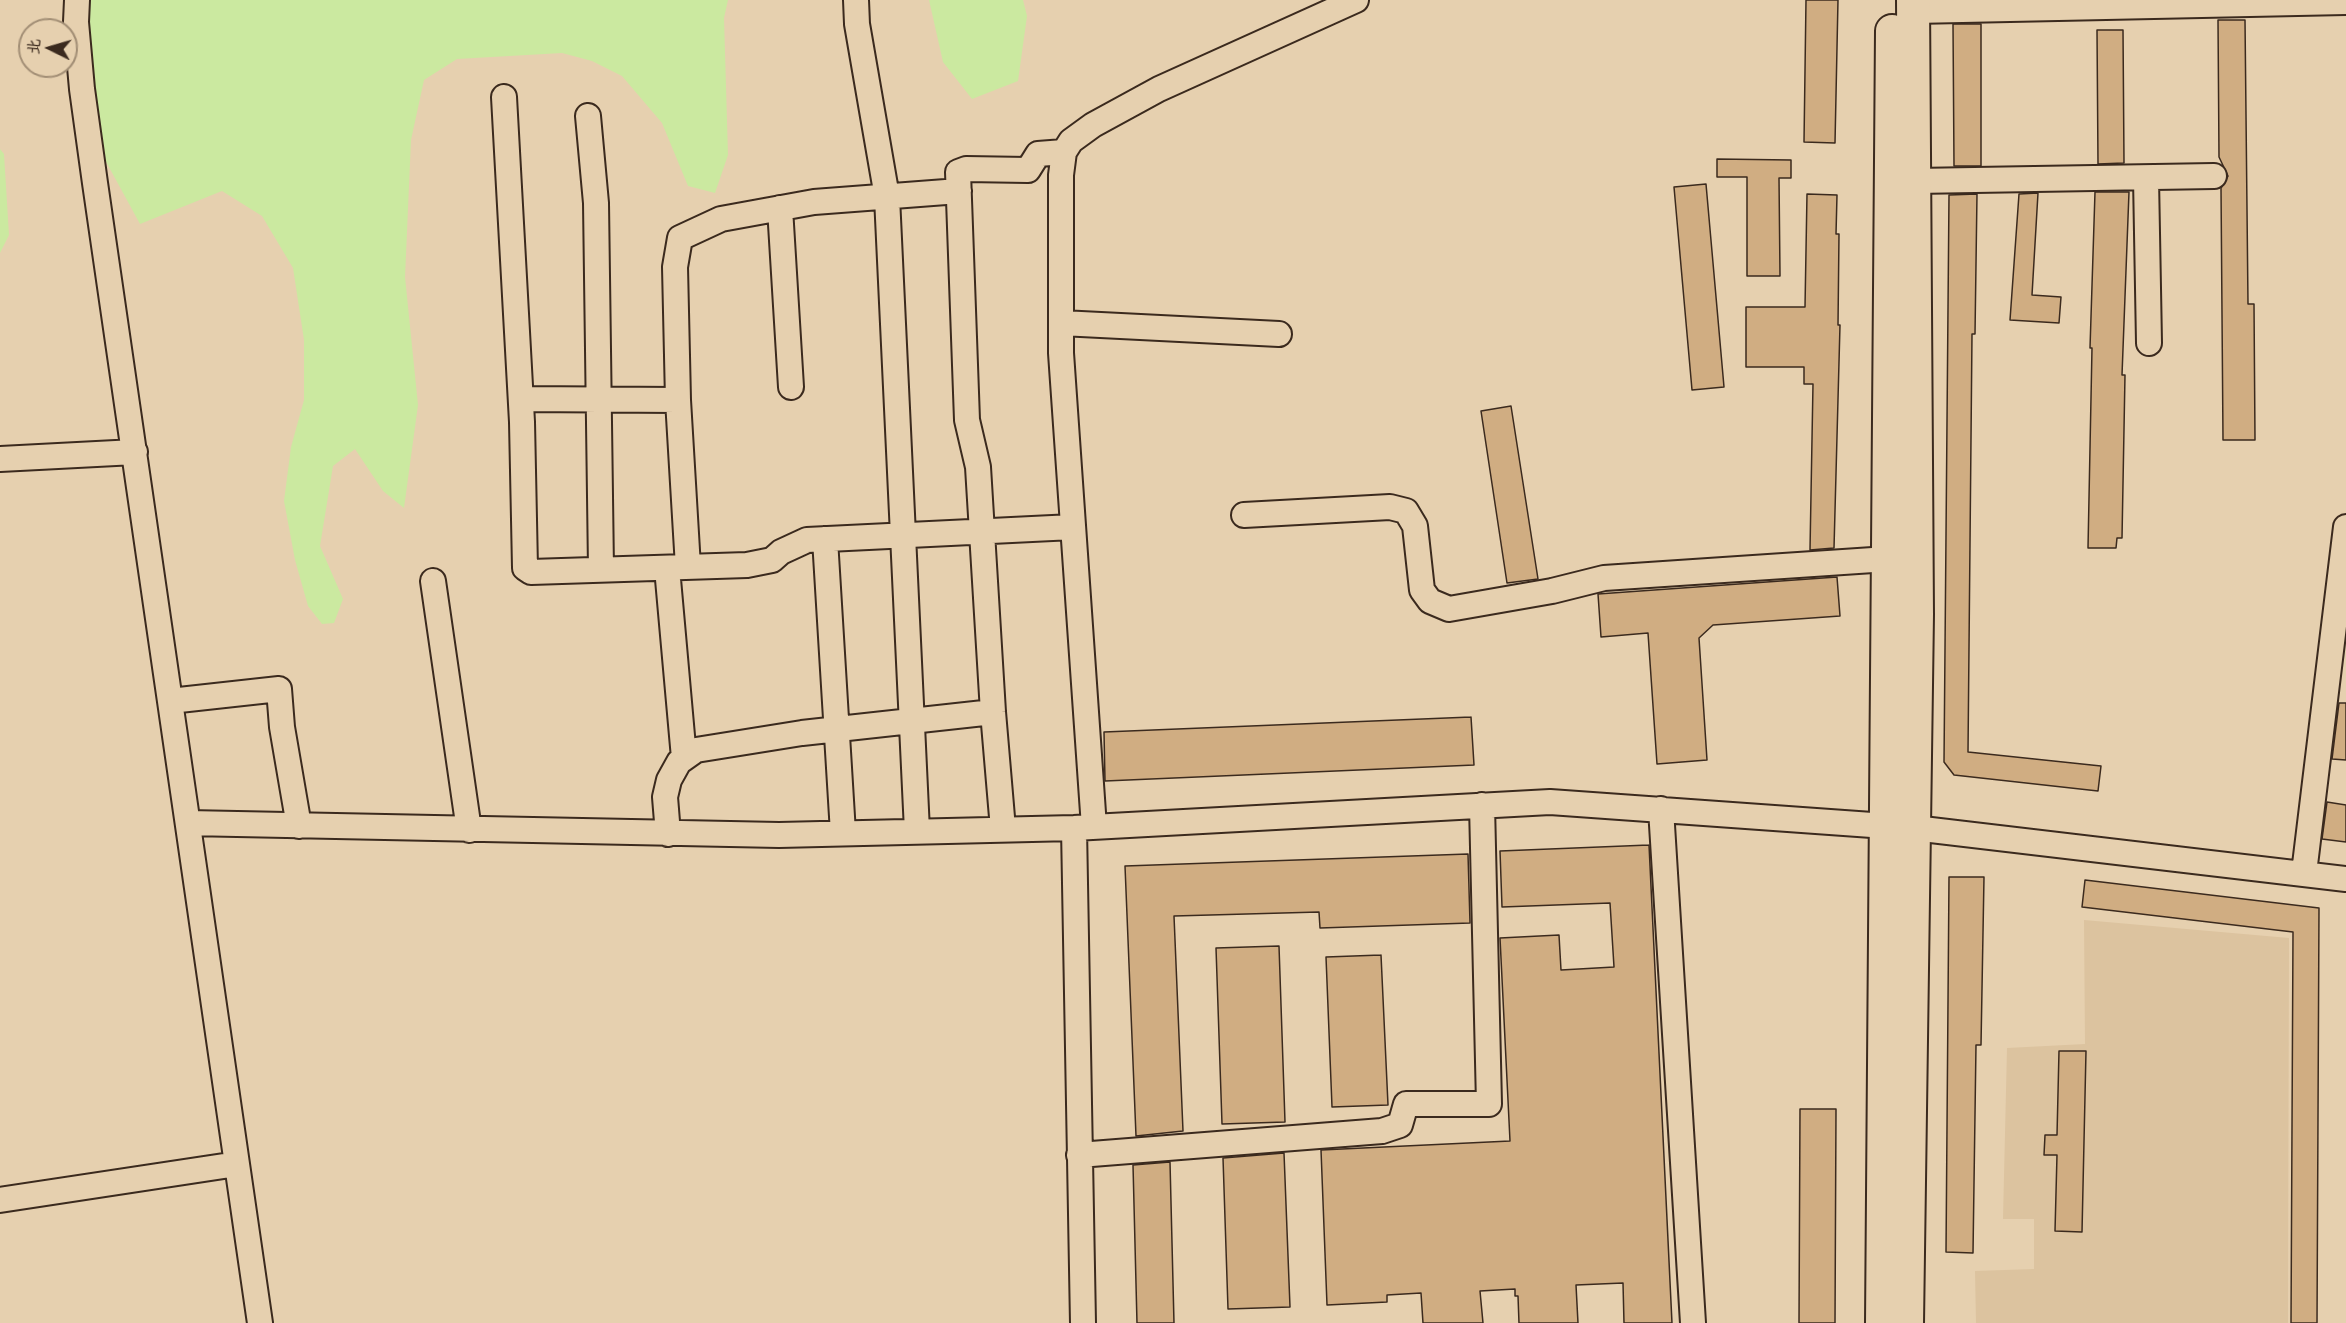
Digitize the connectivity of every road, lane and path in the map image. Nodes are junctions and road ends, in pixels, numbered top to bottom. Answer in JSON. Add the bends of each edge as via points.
{"nodes":[{"id":1,"x":77,"y":0,"type":"edge"},
{"id":2,"x":856,"y":0,"type":"edge"},
{"id":3,"x":1356,"y":0,"type":"edge"},
{"id":4,"x":2346,"y":2,"type":"edge"},
{"id":5,"x":1906,"y":4,"type":"edge"},
{"id":6,"x":504,"y":97,"type":"dead end"},
{"id":7,"x":588,"y":116,"type":"dead end"},
{"id":8,"x":1064,"y":152,"type":"junction"},
{"id":9,"x":2214,"y":176,"type":"dead end"},
{"id":10,"x":2146,"y":178,"type":"junction"},
{"id":11,"x":1915,"y":181,"type":"junction"},
{"id":12,"x":959,"y":191,"type":"junction"},
{"id":13,"x":887,"y":197,"type":"junction"},
{"id":14,"x":780,"y":208,"type":"junction"},
{"id":15,"x":1061,"y":323,"type":"junction"},
{"id":16,"x":1278,"y":334,"type":"dead end"},
{"id":17,"x":2149,"y":343,"type":"dead end"},
{"id":18,"x":791,"y":387,"type":"dead end"},
{"id":19,"x":521,"y":399,"type":"junction"},
{"id":20,"x":597,"y":400,"type":"junction"},
{"id":21,"x":678,"y":400,"type":"junction"},
{"id":22,"x":135,"y":452,"type":"junction"},
{"id":23,"x":0,"y":459,"type":"edge"},
{"id":24,"x":1244,"y":515,"type":"dead end"},
{"id":25,"x":1073,"y":527,"type":"junction"},
{"id":26,"x":2346,"y":527,"type":"edge"},
{"id":27,"x":982,"y":532,"type":"junction"},
{"id":28,"x":903,"y":536,"type":"junction"},
{"id":29,"x":825,"y":539,"type":"junction"},
{"id":30,"x":1888,"y":559,"type":"junction"},
{"id":31,"x":678,"y":567,"type":"junction"},
{"id":32,"x":601,"y":569,"type":"junction"},
{"id":33,"x":433,"y":581,"type":"dead end"},
{"id":34,"x":170,"y":701,"type":"junction"},
{"id":35,"x":993,"y":712,"type":"junction"},
{"id":36,"x":912,"y":721,"type":"junction"},
{"id":37,"x":836,"y":729,"type":"junction"},
{"id":38,"x":684,"y":758,"type":"junction"},
{"id":39,"x":1482,"y":804,"type":"junction"},
{"id":40,"x":1661,"y":808,"type":"junction"},
{"id":41,"x":188,"y":824,"type":"junction"},
{"id":42,"x":299,"y":826,"type":"junction"},
{"id":43,"x":1900,"y":826,"type":"junction"},
{"id":44,"x":1084,"y":827,"type":"junction"},
{"id":45,"x":1003,"y":829,"type":"junction"},
{"id":46,"x":469,"y":830,"type":"junction"},
{"id":47,"x":917,"y":831,"type":"junction"},
{"id":48,"x":843,"y":833,"type":"junction"},
{"id":49,"x":668,"y":834,"type":"junction"},
{"id":50,"x":2304,"y":873,"type":"junction"},
{"id":51,"x":2346,"y":879,"type":"edge"},
{"id":52,"x":1079,"y":1155,"type":"junction"},
{"id":53,"x":237,"y":1164,"type":"junction"},
{"id":54,"x":0,"y":1200,"type":"edge"},
{"id":55,"x":260,"y":1323,"type":"edge"},
{"id":56,"x":1083,"y":1323,"type":"edge"},
{"id":57,"x":1693,"y":1323,"type":"edge"},
{"id":58,"x":1882,"y":1323,"type":"edge"},
{"id":59,"x":1907,"y":1323,"type":"edge"}],
"edges":[{"from":1,"to":22,"type":"street","via":[[82,89]]},
{"from":2,"to":13,"type":"street"},
{"from":3,"to":8,"type":"street","via":[[1160,89],[1093,125],[1071,141]]},
{"from":4,"to":5,"type":"street"},
{"from":5,"to":11,"type":"main road"},
{"from":5,"to":30,"type":"main road"},
{"from":6,"to":19,"type":"street"},
{"from":7,"to":20,"type":"street","via":[[596,203]]},
{"from":8,"to":12,"type":"street","via":[[1038,154],[1028,170],[958,172]]},
{"from":8,"to":15,"type":"street"},
{"from":9,"to":10,"type":"street"},
{"from":10,"to":11,"type":"street"},
{"from":10,"to":17,"type":"street"},
{"from":11,"to":43,"type":"main road","via":[[1917,614]]},
{"from":12,"to":13,"type":"street"},
{"from":12,"to":27,"type":"street","via":[[967,420],[978,466]]},
{"from":13,"to":14,"type":"street"},
{"from":13,"to":28,"type":"street"},
{"from":14,"to":18,"type":"street"},
{"from":14,"to":21,"type":"street","via":[[721,219],[680,238],[675,267]]},
{"from":15,"to":16,"type":"street"},
{"from":15,"to":25,"type":"street"},
{"from":19,"to":20,"type":"street"},
{"from":19,"to":32,"type":"street","via":[[525,568],[531,572]]},
{"from":20,"to":21,"type":"street"},
{"from":20,"to":32,"type":"street"},
{"from":21,"to":31,"type":"street"},
{"from":22,"to":23,"type":"street"},
{"from":22,"to":34,"type":"street"},
{"from":24,"to":30,"type":"street","via":[[1390,507],[1406,511],[1415,526],[1422,590],[1430,601],[1449,609],[1604,578]]},
{"from":25,"to":27,"type":"street"},
{"from":25,"to":44,"type":"street"},
{"from":26,"to":50,"type":"street"},
{"from":27,"to":28,"type":"street"},
{"from":27,"to":35,"type":"street"},
{"from":28,"to":29,"type":"street"},
{"from":28,"to":36,"type":"street"},
{"from":29,"to":31,"type":"street","via":[[807,540],[772,560],[747,565]]},
{"from":29,"to":37,"type":"street"},
{"from":30,"to":43,"type":"main road"},
{"from":31,"to":32,"type":"street"},
{"from":31,"to":38,"type":"street"},
{"from":33,"to":46,"type":"street"},
{"from":34,"to":41,"type":"street"},
{"from":34,"to":42,"type":"street","via":[[279,689]]},
{"from":35,"to":36,"type":"street"},
{"from":35,"to":45,"type":"street"},
{"from":36,"to":37,"type":"street"},
{"from":36,"to":47,"type":"street"},
{"from":37,"to":38,"type":"street","via":[[696,750]]},
{"from":37,"to":48,"type":"street"},
{"from":38,"to":49,"type":"street","via":[[669,780],[665,797]]},
{"from":39,"to":40,"type":"street","via":[[1550,802]]},
{"from":39,"to":44,"type":"street"},
{"from":39,"to":52,"type":"street","via":[[1489,1104],[1406,1104],[1400,1125],[1382,1131]]},
{"from":40,"to":43,"type":"street"},
{"from":40,"to":57,"type":"street"},
{"from":41,"to":42,"type":"street"},
{"from":41,"to":53,"type":"street"},
{"from":42,"to":46,"type":"street"},
{"from":43,"to":50,"type":"street"},
{"from":43,"to":58,"type":"main road"},
{"from":43,"to":59,"type":"main road"},
{"from":44,"to":45,"type":"street"},
{"from":44,"to":52,"type":"street"},
{"from":45,"to":47,"type":"street"},
{"from":46,"to":49,"type":"street"},
{"from":47,"to":48,"type":"street"},
{"from":48,"to":49,"type":"street"},
{"from":50,"to":51,"type":"street"},
{"from":52,"to":56,"type":"street"},
{"from":53,"to":54,"type":"street"},
{"from":53,"to":55,"type":"street"}]}
